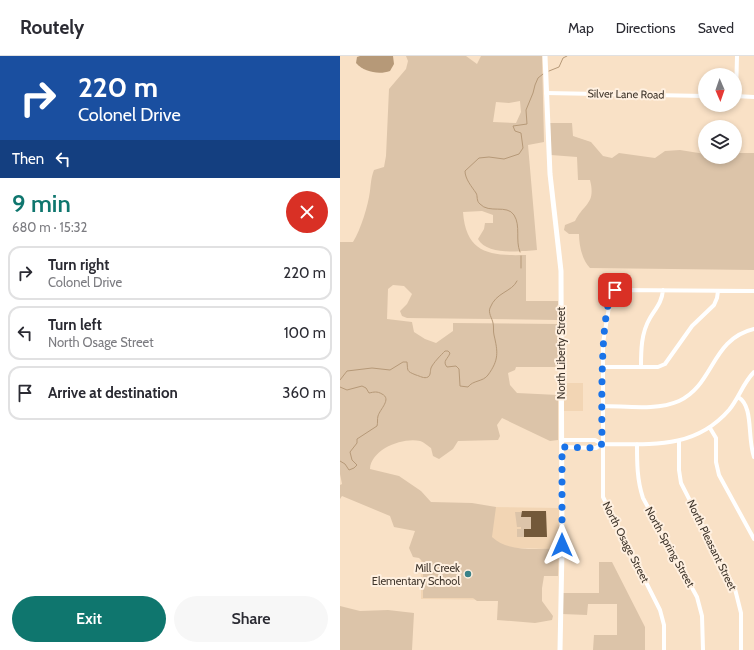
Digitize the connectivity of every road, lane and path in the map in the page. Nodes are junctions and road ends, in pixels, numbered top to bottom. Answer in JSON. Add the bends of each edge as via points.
{"nodes":[{"id":1,"x":545,"y":56,"type":"edge"},
{"id":2,"x":737,"y":56,"type":"edge"},
{"id":3,"x":737,"y":68,"type":"edge"},
{"id":4,"x":546,"y":93,"type":"junction"},
{"id":5,"x":698,"y":96,"type":"edge"},
{"id":6,"x":742,"y":96,"type":"edge"},
{"id":7,"x":754,"y":97,"type":"edge"},
{"id":8,"x":663,"y":290,"type":"junction"},
{"id":9,"x":718,"y":291,"type":"junction"},
{"id":10,"x":754,"y":291,"type":"edge"},
{"id":11,"x":754,"y":329,"type":"edge"},
{"id":12,"x":603,"y":367,"type":"junction"},
{"id":13,"x":641,"y":367,"type":"junction"},
{"id":14,"x":754,"y":372,"type":"edge"},
{"id":15,"x":738,"y":397,"type":"junction"},
{"id":16,"x":602,"y":406,"type":"junction"},
{"id":17,"x":710,"y":428,"type":"junction"},
{"id":18,"x":562,"y":440,"type":"junction"},
{"id":19,"x":679,"y":442,"type":"junction"},
{"id":20,"x":602,"y":444,"type":"junction"},
{"id":21,"x":637,"y":444,"type":"junction"},
{"id":22,"x":562,"y":447,"type":"junction"},
{"id":23,"x":754,"y":457,"type":"edge"},
{"id":24,"x":754,"y":540,"type":"edge"},
{"id":25,"x":560,"y":650,"type":"edge"},
{"id":26,"x":664,"y":650,"type":"edge"},
{"id":27,"x":703,"y":650,"type":"edge"},
{"id":28,"x":741,"y":650,"type":"edge"}],
"edges":[{"from":1,"to":4,"type":"main road","name":"North Liberty Street"},
{"from":2,"to":3,"type":"street"},
{"from":4,"to":5,"type":"street","name":"Silver Lane Road"},
{"from":4,"to":18,"type":"main road","name":"North Liberty Street","via":[[550,174],[561,271]]},
{"from":6,"to":7,"type":"street"},
{"from":8,"to":9,"type":"street"},
{"from":8,"to":12,"type":"street","name":"North Osage Street","via":[[615,290],[611,295],[604,328]]},
{"from":8,"to":13,"type":"street","via":[[660,302],[645,330],[641,348]]},
{"from":9,"to":10,"type":"street"},
{"from":9,"to":13,"type":"street","via":[[714,305],[692,326],[664,364],[658,367]]},
{"from":11,"to":16,"type":"street","via":[[736,336],[726,344],[698,387],[685,398],[658,406]]},
{"from":12,"to":13,"type":"street"},
{"from":12,"to":16,"type":"street","name":"North Osage Street"},
{"from":14,"to":15,"type":"street"},
{"from":15,"to":17,"type":"street"},
{"from":15,"to":23,"type":"street","via":[[745,401],[750,410],[750,442]]},
{"from":16,"to":20,"type":"street","name":"North Osage Street"},
{"from":17,"to":19,"type":"street"},
{"from":17,"to":24,"type":"street","via":[[716,438],[719,475]]},
{"from":18,"to":20,"type":"street","via":[[595,440]]},
{"from":18,"to":22,"type":"main road","name":"North Liberty Street"},
{"from":19,"to":21,"type":"street"},
{"from":19,"to":28,"type":"street","name":"North Pleasant Street","via":[[681,483],[728,574],[739,602]]},
{"from":20,"to":21,"type":"street"},
{"from":20,"to":22,"type":"street","via":[[596,448]]},
{"from":20,"to":26,"type":"street","name":"North Osage Street","via":[[604,502],[660,610],[664,625]]},
{"from":21,"to":27,"type":"street","name":"North Spring Street","via":[[639,486],[643,498],[697,597],[702,616]]},
{"from":22,"to":25,"type":"main road","name":"North Liberty Street"}]}
